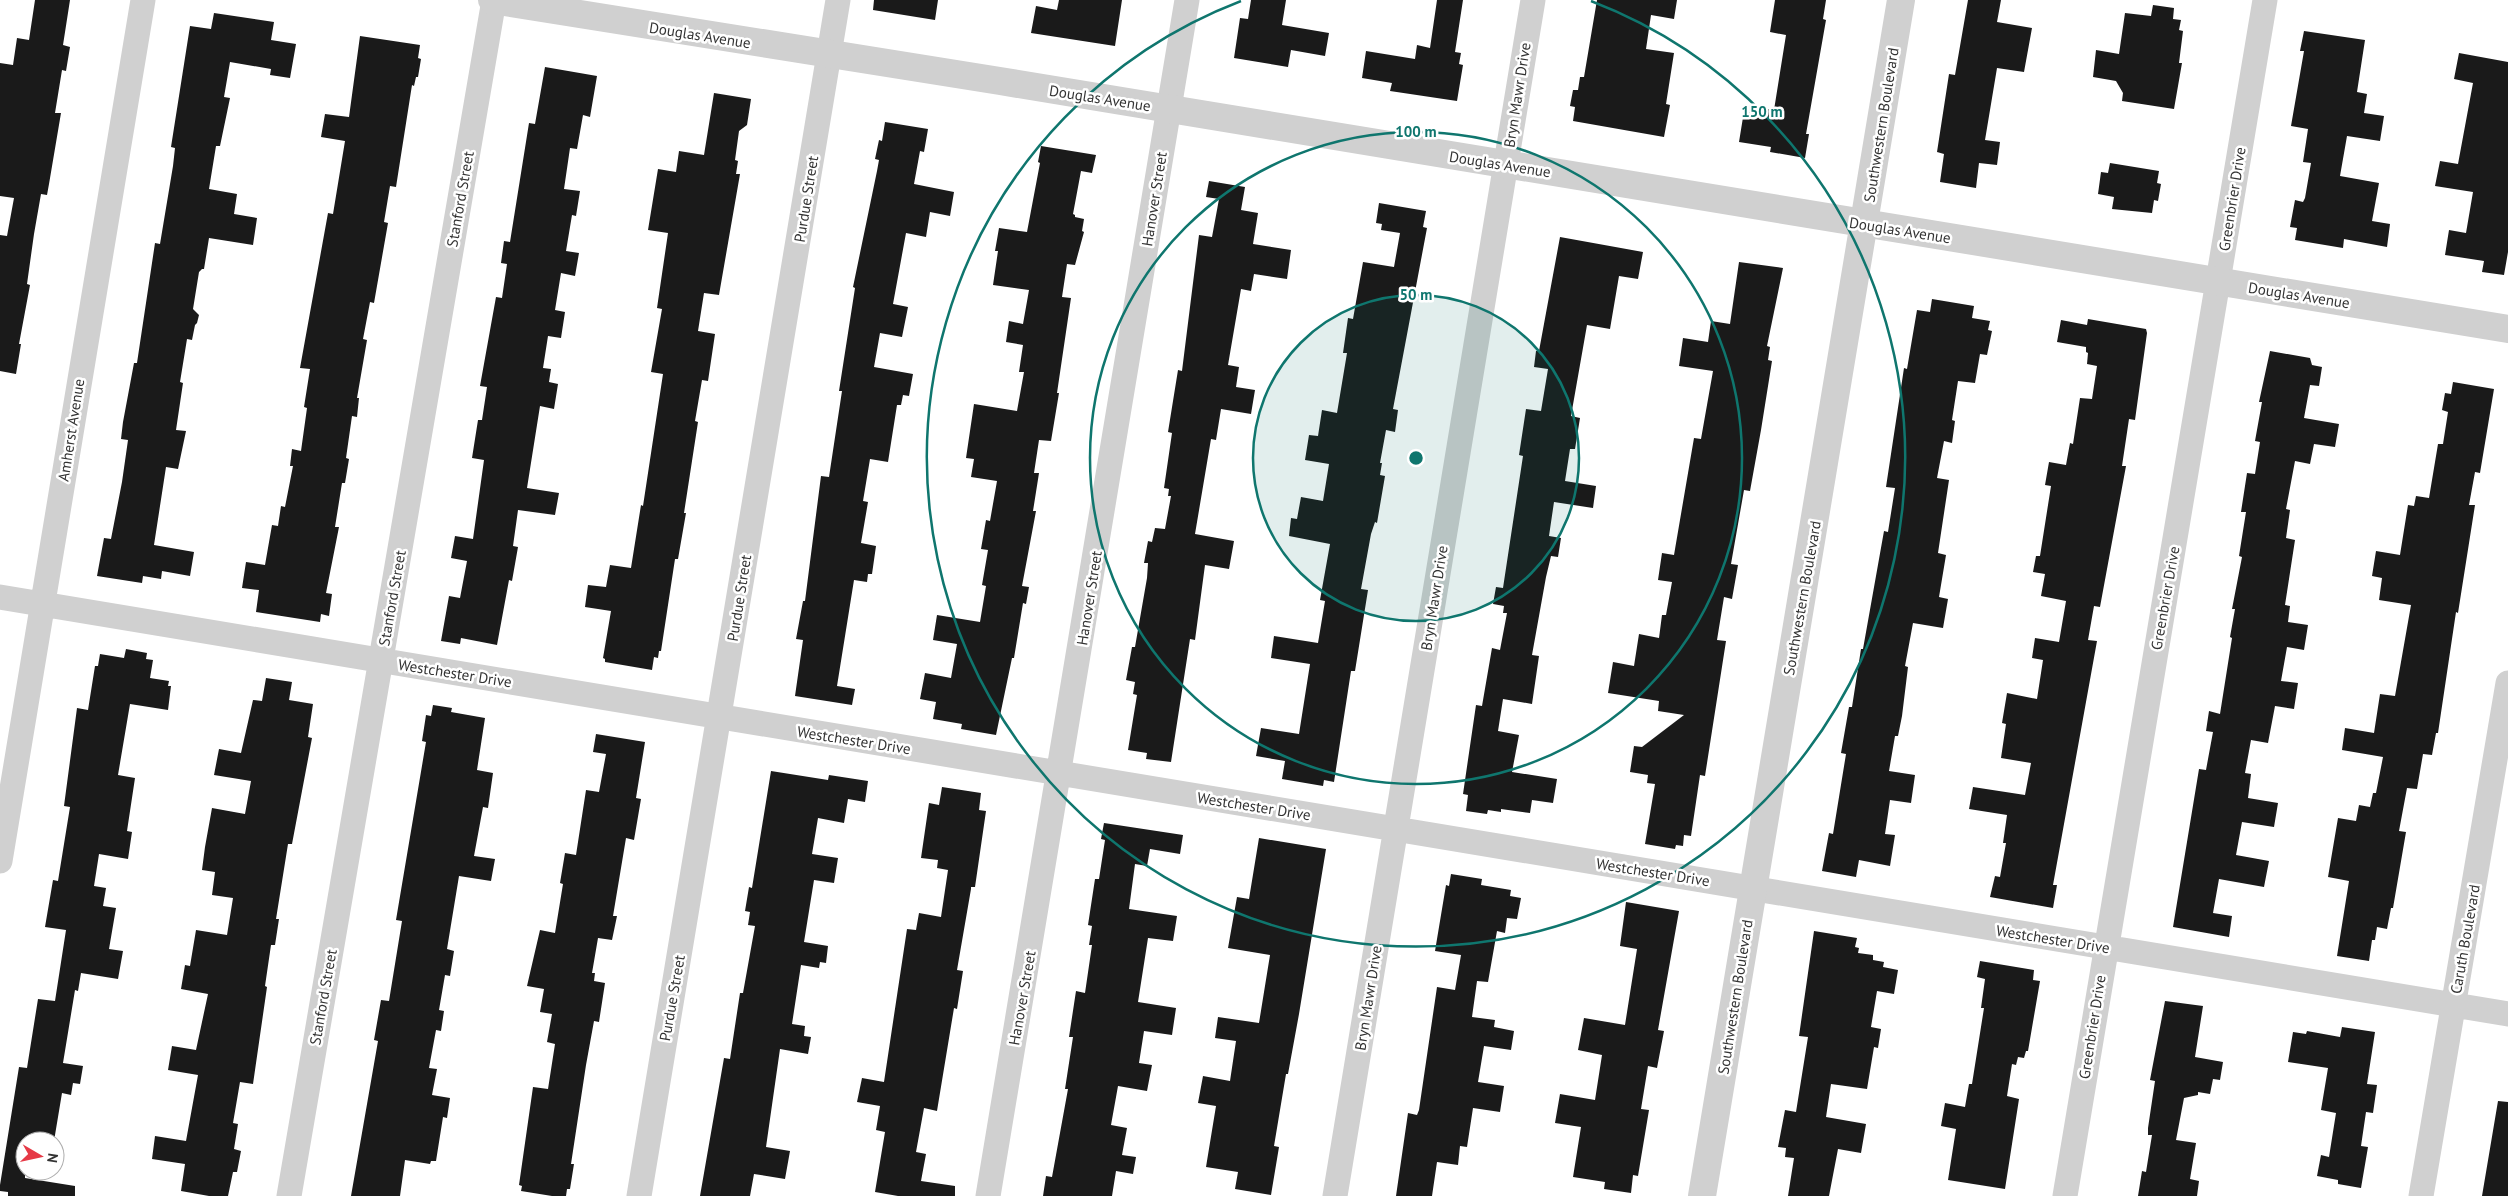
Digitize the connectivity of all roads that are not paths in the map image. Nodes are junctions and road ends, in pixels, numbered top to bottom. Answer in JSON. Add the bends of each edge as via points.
{"nodes":[{"id":1,"x":143,"y":0,"type":"edge"},
{"id":2,"x":493,"y":0,"type":"edge"},
{"id":3,"x":838,"y":0,"type":"edge"},
{"id":4,"x":1187,"y":0,"type":"edge"},
{"id":5,"x":1533,"y":0,"type":"edge"},
{"id":6,"x":1901,"y":0,"type":"edge"},
{"id":7,"x":2265,"y":0,"type":"edge"},
{"id":8,"x":830,"y":55,"type":"junction"},
{"id":9,"x":1169,"y":109,"type":"junction"},
{"id":10,"x":1506,"y":165,"type":"junction"},
{"id":11,"x":1864,"y":224,"type":"junction"},
{"id":12,"x":2218,"y":282,"type":"junction"},
{"id":13,"x":2508,"y":329,"type":"edge"},
{"id":14,"x":0,"y":597,"type":"edge"},
{"id":15,"x":42,"y":604,"type":"junction"},
{"id":16,"x":381,"y":661,"type":"junction"},
{"id":17,"x":2508,"y":683,"type":"edge"},
{"id":18,"x":719,"y":717,"type":"junction"},
{"id":19,"x":1060,"y":774,"type":"junction"},
{"id":20,"x":1395,"y":830,"type":"junction"},
{"id":21,"x":0,"y":860,"type":"edge"},
{"id":22,"x":1753,"y":889,"type":"junction"},
{"id":23,"x":2105,"y":947,"type":"junction"},
{"id":24,"x":2454,"y":1005,"type":"junction"},
{"id":25,"x":2508,"y":1014,"type":"edge"},
{"id":26,"x":289,"y":1196,"type":"edge"},
{"id":27,"x":639,"y":1196,"type":"edge"},
{"id":28,"x":988,"y":1196,"type":"edge"},
{"id":29,"x":1335,"y":1196,"type":"edge"},
{"id":30,"x":1702,"y":1196,"type":"edge"},
{"id":31,"x":2065,"y":1196,"type":"edge"},
{"id":32,"x":2421,"y":1196,"type":"edge"}],
"edges":[{"from":1,"to":15,"type":"street","name":"Amherst Avenue"},
{"from":2,"to":8,"type":"street","name":"Douglas Avenue"},
{"from":2,"to":16,"type":"street","name":"Stanford Street"},
{"from":3,"to":8,"type":"street","name":"Purdue Street"},
{"from":4,"to":9,"type":"street","name":"Hanover Street"},
{"from":5,"to":10,"type":"street","name":"Bryn Mawr Drive"},
{"from":6,"to":11,"type":"street","name":"Southwestern Boulevard"},
{"from":7,"to":12,"type":"street","name":"Greenbrier Drive"},
{"from":8,"to":9,"type":"street","name":"Douglas Avenue"},
{"from":8,"to":18,"type":"street","name":"Purdue Street"},
{"from":9,"to":10,"type":"street","name":"Douglas Avenue"},
{"from":9,"to":19,"type":"street","name":"Hanover Street"},
{"from":10,"to":11,"type":"street","name":"Douglas Avenue"},
{"from":10,"to":20,"type":"street","name":"Bryn Mawr Drive"},
{"from":11,"to":12,"type":"street","name":"Douglas Avenue"},
{"from":11,"to":22,"type":"street","name":"Southwestern Boulevard"},
{"from":12,"to":13,"type":"street","name":"Douglas Avenue"},
{"from":12,"to":23,"type":"street","name":"Greenbrier Drive"},
{"from":14,"to":15,"type":"street","name":"Westchester Drive"},
{"from":15,"to":16,"type":"street","name":"Westchester Drive"},
{"from":15,"to":21,"type":"street","name":"Amherst Avenue"},
{"from":16,"to":18,"type":"street","name":"Westchester Drive"},
{"from":16,"to":26,"type":"street","name":"Stanford Street"},
{"from":17,"to":24,"type":"street","name":"Caruth Boulevard"},
{"from":18,"to":19,"type":"street","name":"Westchester Drive"},
{"from":18,"to":27,"type":"street","name":"Purdue Street"},
{"from":19,"to":20,"type":"street","name":"Westchester Drive"},
{"from":19,"to":28,"type":"street","name":"Hanover Street"},
{"from":20,"to":22,"type":"street","name":"Westchester Drive"},
{"from":20,"to":29,"type":"street","name":"Bryn Mawr Drive"},
{"from":22,"to":23,"type":"street","name":"Westchester Drive"},
{"from":22,"to":30,"type":"street","name":"Southwestern Boulevard"},
{"from":23,"to":24,"type":"street","name":"Westchester Drive"},
{"from":23,"to":31,"type":"street","name":"Greenbrier Drive"},
{"from":24,"to":25,"type":"street","name":"Westchester Drive"},
{"from":24,"to":32,"type":"street","name":"Caruth Boulevard"}]}
